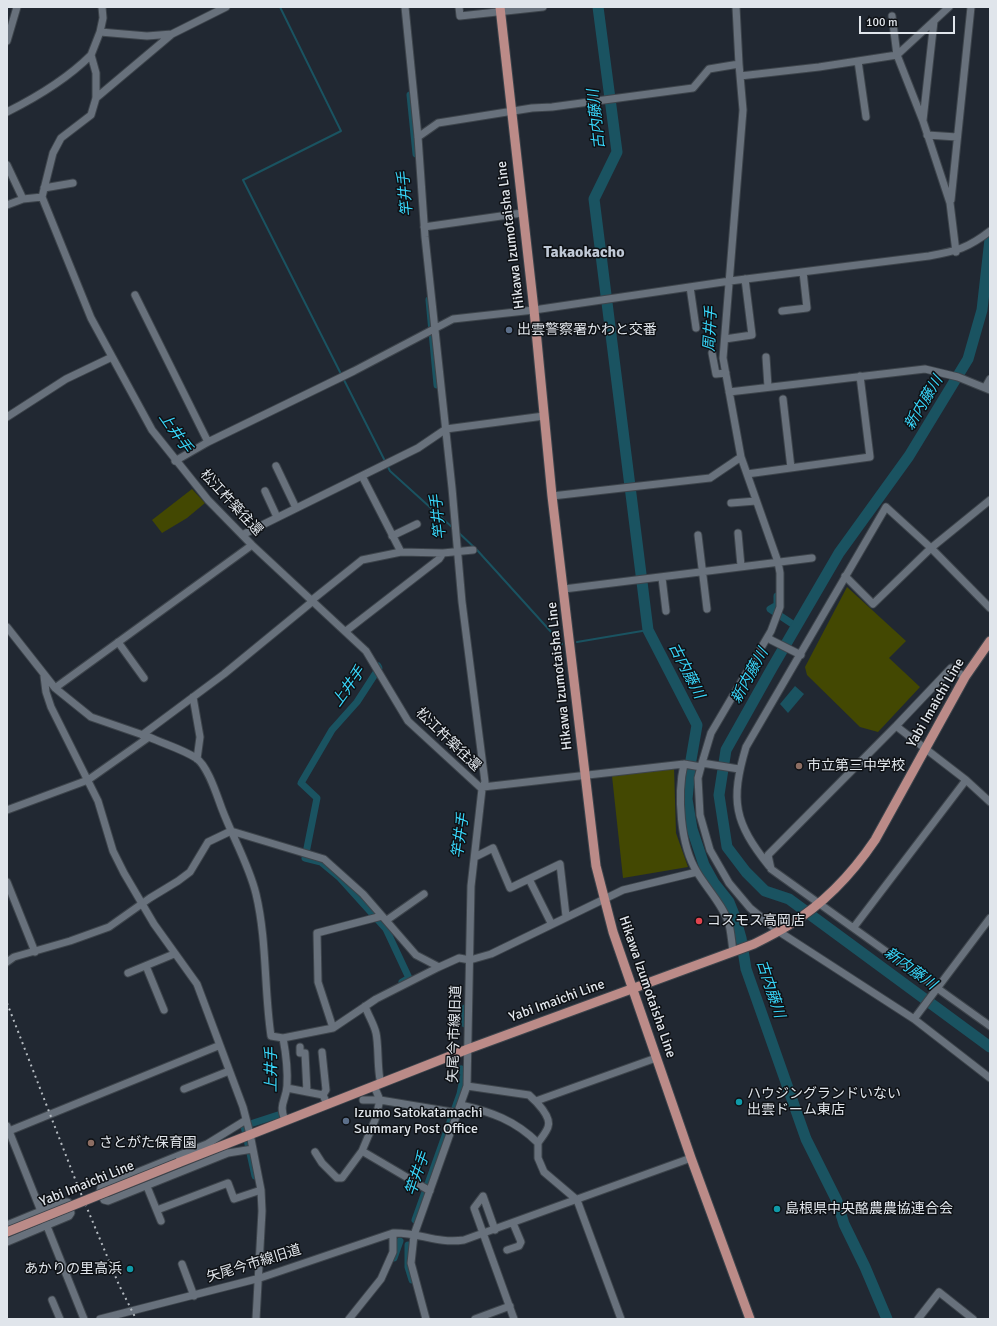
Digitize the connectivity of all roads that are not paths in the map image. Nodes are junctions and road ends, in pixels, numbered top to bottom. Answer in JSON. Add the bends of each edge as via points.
{"nodes":[{"id":1,"x":17,"y":7,"type":"edge"},
{"id":2,"x":102,"y":7,"type":"edge"},
{"id":3,"x":226,"y":7,"type":"edge"},
{"id":4,"x":405,"y":7,"type":"edge"},
{"id":5,"x":458,"y":7,"type":"edge"},
{"id":6,"x":542,"y":7,"type":"edge"},
{"id":7,"x":736,"y":7,"type":"edge"},
{"id":8,"x":949,"y":7,"type":"edge"},
{"id":9,"x":971,"y":7,"type":"edge"},
{"id":10,"x":500,"y":9,"type":"edge"},
{"id":11,"x":892,"y":16,"type":"dead end"},
{"id":12,"x":934,"y":21,"type":"junction"},
{"id":13,"x":100,"y":32,"type":"junction"},
{"id":14,"x":172,"y":34,"type":"junction"},
{"id":15,"x":7,"y":41,"type":"edge"},
{"id":16,"x":91,"y":55,"type":"junction"},
{"id":17,"x":897,"y":55,"type":"junction"},
{"id":18,"x":858,"y":61,"type":"junction"},
{"id":19,"x":739,"y":64,"type":"junction"},
{"id":20,"x":740,"y":76,"type":"junction"},
{"id":21,"x":96,"y":98,"type":"junction"},
{"id":22,"x":7,"y":112,"type":"edge"},
{"id":23,"x":511,"y":112,"type":"junction"},
{"id":24,"x":866,"y":117,"type":"dead end"},
{"id":25,"x":923,"y":121,"type":"junction"},
{"id":26,"x":928,"y":135,"type":"junction"},
{"id":27,"x":418,"y":137,"type":"junction"},
{"id":28,"x":957,"y":137,"type":"junction"},
{"id":29,"x":7,"y":165,"type":"edge"},
{"id":30,"x":74,"y":182,"type":"dead end"},
{"id":31,"x":44,"y":188,"type":"junction"},
{"id":32,"x":42,"y":197,"type":"junction"},
{"id":33,"x":23,"y":198,"type":"junction"},
{"id":34,"x":950,"y":203,"type":"junction"},
{"id":35,"x":7,"y":205,"type":"edge"},
{"id":36,"x":522,"y":213,"type":"junction"},
{"id":37,"x":424,"y":227,"type":"junction"},
{"id":38,"x":990,"y":231,"type":"edge"},
{"id":39,"x":956,"y":252,"type":"junction"},
{"id":40,"x":803,"y":272,"type":"junction"},
{"id":41,"x":745,"y":279,"type":"junction"},
{"id":42,"x":730,"y":281,"type":"junction"},
{"id":43,"x":690,"y":287,"type":"junction"},
{"id":44,"x":135,"y":295,"type":"dead end"},
{"id":45,"x":534,"y":310,"type":"junction"},
{"id":46,"x":782,"y":311,"type":"dead end"},
{"id":47,"x":696,"y":328,"type":"dead end"},
{"id":48,"x":434,"y":329,"type":"junction"},
{"id":49,"x":725,"y":339,"type":"junction"},
{"id":50,"x":712,"y":353,"type":"dead end"},
{"id":51,"x":112,"y":357,"type":"junction"},
{"id":52,"x":766,"y":357,"type":"dead end"},
{"id":53,"x":726,"y":374,"type":"junction"},
{"id":54,"x":860,"y":376,"type":"junction"},
{"id":55,"x":990,"y":379,"type":"edge"},
{"id":56,"x":768,"y":387,"type":"junction"},
{"id":57,"x":988,"y":389,"type":"edge"},
{"id":58,"x":729,"y":392,"type":"junction"},
{"id":59,"x":783,"y":399,"type":"dead end"},
{"id":60,"x":544,"y":416,"type":"junction"},
{"id":61,"x":7,"y":417,"type":"edge"},
{"id":62,"x":446,"y":429,"type":"junction"},
{"id":63,"x":208,"y":442,"type":"junction"},
{"id":64,"x":741,"y":457,"type":"junction"},
{"id":65,"x":175,"y":461,"type":"junction"},
{"id":66,"x":276,"y":466,"type":"dead end"},
{"id":67,"x":791,"y":468,"type":"junction"},
{"id":68,"x":747,"y":474,"type":"junction"},
{"id":69,"x":362,"y":476,"type":"junction"},
{"id":70,"x":264,"y":491,"type":"dead end"},
{"id":71,"x":552,"y":496,"type":"junction"},
{"id":72,"x":990,"y":500,"type":"edge"},
{"id":73,"x":756,"y":501,"type":"junction"},
{"id":74,"x":731,"y":504,"type":"dead end"},
{"id":75,"x":296,"y":508,"type":"junction"},
{"id":76,"x":277,"y":517,"type":"junction"},
{"id":77,"x":417,"y":524,"type":"dead end"},
{"id":78,"x":738,"y":533,"type":"dead end"},
{"id":79,"x":242,"y":534,"type":"junction"},
{"id":80,"x":698,"y":535,"type":"dead end"},
{"id":81,"x":392,"y":536,"type":"junction"},
{"id":82,"x":252,"y":545,"type":"junction"},
{"id":83,"x":931,"y":548,"type":"junction"},
{"id":84,"x":474,"y":550,"type":"dead end"},
{"id":85,"x":458,"y":551,"type":"junction"},
{"id":86,"x":401,"y":552,"type":"junction"},
{"id":87,"x":443,"y":553,"type":"junction"},
{"id":88,"x":812,"y":558,"type":"dead end"},
{"id":89,"x":778,"y":562,"type":"junction"},
{"id":90,"x":741,"y":566,"type":"junction"},
{"id":91,"x":703,"y":571,"type":"junction"},
{"id":92,"x":845,"y":576,"type":"junction"},
{"id":93,"x":662,"y":578,"type":"junction"},
{"id":94,"x":564,"y":589,"type":"junction"},
{"id":95,"x":312,"y":600,"type":"junction"},
{"id":96,"x":990,"y":608,"type":"edge"},
{"id":97,"x":707,"y":609,"type":"dead end"},
{"id":98,"x":666,"y":611,"type":"dead end"},
{"id":99,"x":7,"y":627,"type":"edge"},
{"id":100,"x":346,"y":631,"type":"junction"},
{"id":101,"x":769,"y":638,"type":"junction"},
{"id":102,"x":990,"y":641,"type":"edge"},
{"id":103,"x":118,"y":642,"type":"junction"},
{"id":104,"x":799,"y":655,"type":"junction"},
{"id":105,"x":44,"y":676,"type":"junction"},
{"id":106,"x":144,"y":678,"type":"dead end"},
{"id":107,"x":965,"y":678,"type":"junction"},
{"id":108,"x":55,"y":688,"type":"junction"},
{"id":109,"x":193,"y":697,"type":"junction"},
{"id":110,"x":896,"y":726,"type":"junction"},
{"id":111,"x":145,"y":736,"type":"junction"},
{"id":112,"x":926,"y":749,"type":"junction"},
{"id":113,"x":197,"y":759,"type":"junction"},
{"id":114,"x":684,"y":764,"type":"junction"},
{"id":115,"x":701,"y":765,"type":"junction"},
{"id":116,"x":739,"y":769,"type":"junction"},
{"id":117,"x":585,"y":775,"type":"junction"},
{"id":118,"x":88,"y":780,"type":"junction"},
{"id":119,"x":966,"y":780,"type":"junction"},
{"id":120,"x":482,"y":788,"type":"junction"},
{"id":121,"x":990,"y":802,"type":"edge"},
{"id":122,"x":7,"y":810,"type":"edge"},
{"id":123,"x":230,"y":831,"type":"junction"},
{"id":124,"x":475,"y":857,"type":"junction"},
{"id":125,"x":771,"y":869,"type":"junction"},
{"id":126,"x":697,"y":872,"type":"junction"},
{"id":127,"x":530,"y":879,"type":"junction"},
{"id":128,"x":7,"y":882,"type":"edge"},
{"id":129,"x":424,"y":894,"type":"dead end"},
{"id":130,"x":604,"y":898,"type":"junction"},
{"id":131,"x":820,"y":903,"type":"junction"},
{"id":132,"x":143,"y":904,"type":"junction"},
{"id":133,"x":566,"y":916,"type":"junction"},
{"id":134,"x":384,"y":918,"type":"junction"},
{"id":135,"x":990,"y":918,"type":"edge"},
{"id":136,"x":551,"y":924,"type":"junction"},
{"id":137,"x":854,"y":927,"type":"junction"},
{"id":138,"x":778,"y":931,"type":"junction"},
{"id":139,"x":35,"y":952,"type":"junction"},
{"id":140,"x":733,"y":952,"type":"junction"},
{"id":141,"x":174,"y":954,"type":"junction"},
{"id":142,"x":470,"y":960,"type":"junction"},
{"id":143,"x":7,"y":962,"type":"edge"},
{"id":144,"x":146,"y":966,"type":"junction"},
{"id":145,"x":439,"y":967,"type":"junction"},
{"id":146,"x":128,"y":973,"type":"dead end"},
{"id":147,"x":937,"y":987,"type":"junction"},
{"id":148,"x":632,"y":988,"type":"junction"},
{"id":149,"x":365,"y":1006,"type":"junction"},
{"id":150,"x":164,"y":1010,"type":"dead end"},
{"id":151,"x":914,"y":1019,"type":"junction"},
{"id":152,"x":990,"y":1026,"type":"edge"},
{"id":153,"x":333,"y":1028,"type":"junction"},
{"id":154,"x":283,"y":1038,"type":"junction"},
{"id":155,"x":218,"y":1046,"type":"junction"},
{"id":156,"x":300,"y":1047,"type":"dead end"},
{"id":157,"x":468,"y":1050,"type":"junction"},
{"id":158,"x":322,"y":1052,"type":"dead end"},
{"id":159,"x":656,"y":1058,"type":"junction"},
{"id":160,"x":228,"y":1071,"type":"junction"},
{"id":161,"x":990,"y":1078,"type":"edge"},
{"id":162,"x":377,"y":1084,"type":"junction"},
{"id":163,"x":467,"y":1086,"type":"junction"},
{"id":164,"x":287,"y":1088,"type":"junction"},
{"id":165,"x":184,"y":1089,"type":"dead end"},
{"id":166,"x":307,"y":1092,"type":"junction"},
{"id":167,"x":323,"y":1095,"type":"junction"},
{"id":168,"x":364,"y":1100,"type":"dead end"},
{"id":169,"x":380,"y":1100,"type":"junction"},
{"id":170,"x":536,"y":1101,"type":"junction"},
{"id":171,"x":328,"y":1104,"type":"junction"},
{"id":172,"x":461,"y":1105,"type":"junction"},
{"id":173,"x":458,"y":1113,"type":"junction"},
{"id":174,"x":246,"y":1120,"type":"junction"},
{"id":175,"x":285,"y":1120,"type":"junction"},
{"id":176,"x":8,"y":1129,"type":"edge"},
{"id":177,"x":250,"y":1134,"type":"junction"},
{"id":178,"x":538,"y":1144,"type":"junction"},
{"id":179,"x":253,"y":1149,"type":"junction"},
{"id":180,"x":362,"y":1151,"type":"junction"},
{"id":181,"x":315,"y":1152,"type":"dead end"},
{"id":182,"x":691,"y":1158,"type":"junction"},
{"id":183,"x":148,"y":1189,"type":"dead end"},
{"id":184,"x":261,"y":1190,"type":"junction"},
{"id":185,"x":430,"y":1191,"type":"junction"},
{"id":186,"x":577,"y":1200,"type":"junction"},
{"id":187,"x":41,"y":1210,"type":"junction"},
{"id":188,"x":156,"y":1210,"type":"junction"},
{"id":189,"x":161,"y":1221,"type":"dead end"},
{"id":190,"x":514,"y":1223,"type":"junction"},
{"id":191,"x":7,"y":1225,"type":"edge"},
{"id":192,"x":47,"y":1225,"type":"junction"},
{"id":193,"x":495,"y":1230,"type":"junction"},
{"id":194,"x":7,"y":1232,"type":"edge"},
{"id":195,"x":393,"y":1233,"type":"junction"},
{"id":196,"x":414,"y":1234,"type":"junction"},
{"id":197,"x":484,"y":1234,"type":"junction"},
{"id":198,"x":7,"y":1242,"type":"edge"},
{"id":199,"x":507,"y":1250,"type":"dead end"},
{"id":200,"x":182,"y":1264,"type":"dead end"},
{"id":201,"x":260,"y":1278,"type":"junction"},
{"id":202,"x":194,"y":1296,"type":"junction"},
{"id":203,"x":52,"y":1300,"type":"dead end"},
{"id":204,"x":510,"y":1306,"type":"junction"},
{"id":205,"x":60,"y":1319,"type":"edge"},
{"id":206,"x":84,"y":1319,"type":"edge"},
{"id":207,"x":100,"y":1319,"type":"edge"},
{"id":208,"x":256,"y":1319,"type":"edge"},
{"id":209,"x":349,"y":1319,"type":"edge"},
{"id":210,"x":426,"y":1319,"type":"edge"},
{"id":211,"x":475,"y":1319,"type":"edge"},
{"id":212,"x":514,"y":1319,"type":"edge"},
{"id":213,"x":621,"y":1319,"type":"edge"},
{"id":214,"x":750,"y":1319,"type":"edge"},
{"id":215,"x":918,"y":1319,"type":"edge"},
{"id":216,"x":973,"y":1319,"type":"edge"}],
"edges":[{"from":1,"to":15,"type":"street"},
{"from":2,"to":13,"type":"street"},
{"from":3,"to":14,"type":"street"},
{"from":4,"to":27,"type":"street"},
{"from":5,"to":10,"type":"street","via":[[460,16]]},
{"from":6,"to":10,"type":"street"},
{"from":7,"to":19,"type":"street"},
{"from":8,"to":12,"type":"street"},
{"from":9,"to":28,"type":"street"},
{"from":10,"to":23,"type":"main road","name":"Hikawa Izumotaisha Line"},
{"from":11,"to":17,"type":"street"},
{"from":12,"to":17,"type":"street"},
{"from":12,"to":25,"type":"street"},
{"from":13,"to":14,"type":"street","via":[[147,36]]},
{"from":13,"to":16,"type":"street"},
{"from":14,"to":21,"type":"street"},
{"from":16,"to":21,"type":"street","via":[[96,73]]},
{"from":16,"to":22,"type":"street","via":[[76,70]]},
{"from":17,"to":18,"type":"street"},
{"from":17,"to":25,"type":"street"},
{"from":18,"to":20,"type":"street"},
{"from":18,"to":24,"type":"street"},
{"from":19,"to":20,"type":"street"},
{"from":19,"to":23,"type":"street","via":[[709,69],[693,88]]},
{"from":20,"to":42,"type":"street","via":[[742,110]]},
{"from":21,"to":31,"type":"street","via":[[91,115],[61,138],[53,153]]},
{"from":23,"to":27,"type":"street","via":[[438,123]]},
{"from":23,"to":36,"type":"main road","name":"Hikawa Izumotaisha Line"},
{"from":25,"to":26,"type":"street"},
{"from":26,"to":28,"type":"street"},
{"from":26,"to":34,"type":"street"},
{"from":27,"to":37,"type":"street"},
{"from":28,"to":34,"type":"street"},
{"from":29,"to":33,"type":"street"},
{"from":30,"to":31,"type":"street"},
{"from":31,"to":32,"type":"street"},
{"from":32,"to":33,"type":"street"},
{"from":32,"to":51,"type":"street","name":"松江杵築往還","via":[[91,318]]},
{"from":33,"to":35,"type":"street"},
{"from":34,"to":39,"type":"street"},
{"from":36,"to":37,"type":"street"},
{"from":36,"to":45,"type":"main road","name":"Hikawa Izumotaisha Line"},
{"from":37,"to":48,"type":"street"},
{"from":38,"to":39,"type":"street","via":[[973,244]]},
{"from":39,"to":40,"type":"street"},
{"from":40,"to":41,"type":"street"},
{"from":40,"to":46,"type":"street","via":[[807,308]]},
{"from":41,"to":42,"type":"street"},
{"from":41,"to":49,"type":"street","via":[[752,335]]},
{"from":42,"to":43,"type":"street"},
{"from":42,"to":49,"type":"street"},
{"from":43,"to":45,"type":"street"},
{"from":43,"to":47,"type":"street"},
{"from":44,"to":63,"type":"street"},
{"from":45,"to":48,"type":"street","via":[[453,319]]},
{"from":45,"to":60,"type":"main road","name":"Hikawa Izumotaisha Line"},
{"from":48,"to":62,"type":"street"},
{"from":48,"to":63,"type":"street"},
{"from":49,"to":53,"type":"street","via":[[723,358]]},
{"from":50,"to":53,"type":"street","via":[[716,374]]},
{"from":51,"to":61,"type":"street","via":[[66,379]]},
{"from":51,"to":65,"type":"street","name":"松江杵築往還","via":[[152,430]]},
{"from":52,"to":56,"type":"street"},
{"from":53,"to":58,"type":"street"},
{"from":54,"to":56,"type":"street"},
{"from":54,"to":57,"type":"street","via":[[925,369],[975,382]]},
{"from":54,"to":67,"type":"street","via":[[870,457]]},
{"from":55,"to":57,"type":"street"},
{"from":56,"to":58,"type":"street"},
{"from":58,"to":64,"type":"street"},
{"from":59,"to":67,"type":"street"},
{"from":60,"to":62,"type":"street"},
{"from":60,"to":71,"type":"main road","name":"Hikawa Izumotaisha Line"},
{"from":62,"to":69,"type":"street","via":[[418,448]]},
{"from":62,"to":85,"type":"street"},
{"from":63,"to":65,"type":"street"},
{"from":64,"to":68,"type":"street"},
{"from":64,"to":71,"type":"street","via":[[710,478]]},
{"from":65,"to":79,"type":"street","name":"松江杵築往還","via":[[208,500]]},
{"from":66,"to":75,"type":"street"},
{"from":67,"to":68,"type":"street"},
{"from":68,"to":73,"type":"street"},
{"from":69,"to":75,"type":"street"},
{"from":69,"to":81,"type":"street"},
{"from":70,"to":76,"type":"street"},
{"from":71,"to":94,"type":"main road","name":"Hikawa Izumotaisha Line"},
{"from":72,"to":83,"type":"street"},
{"from":73,"to":74,"type":"street"},
{"from":73,"to":89,"type":"street"},
{"from":75,"to":76,"type":"street"},
{"from":76,"to":79,"type":"street"},
{"from":77,"to":81,"type":"street"},
{"from":78,"to":90,"type":"street"},
{"from":79,"to":82,"type":"street","name":"松江杵築往還"},
{"from":80,"to":91,"type":"street"},
{"from":81,"to":86,"type":"street"},
{"from":82,"to":95,"type":"street","name":"松江杵築往還"},
{"from":82,"to":103,"type":"street"},
{"from":83,"to":92,"type":"street","via":[[873,604]]},
{"from":83,"to":92,"type":"street","via":[[886,507]]},
{"from":83,"to":96,"type":"street"},
{"from":84,"to":85,"type":"street"},
{"from":85,"to":87,"type":"street"},
{"from":85,"to":120,"type":"street","via":[[485,782]]},
{"from":86,"to":87,"type":"street"},
{"from":86,"to":95,"type":"street","via":[[362,560]]},
{"from":87,"to":100,"type":"street","via":[[439,559]]},
{"from":88,"to":89,"type":"street"},
{"from":89,"to":90,"type":"street"},
{"from":89,"to":101,"type":"street","via":[[780,607]]},
{"from":90,"to":91,"type":"street"},
{"from":91,"to":93,"type":"street"},
{"from":91,"to":97,"type":"street"},
{"from":92,"to":104,"type":"street"},
{"from":93,"to":94,"type":"street"},
{"from":93,"to":98,"type":"street"},
{"from":94,"to":117,"type":"main road","name":"Hikawa Izumotaisha Line"},
{"from":95,"to":100,"type":"street","name":"松江杵築往還"},
{"from":95,"to":109,"type":"street"},
{"from":99,"to":105,"type":"street"},
{"from":100,"to":120,"type":"street","name":"松江杵築往還","via":[[366,651],[408,721]]},
{"from":101,"to":104,"type":"street"},
{"from":101,"to":115,"type":"street","via":[[711,733]]},
{"from":102,"to":107,"type":"main road","name":"Yabi Imaichi Line"},
{"from":103,"to":106,"type":"street"},
{"from":103,"to":108,"type":"street"},
{"from":104,"to":116,"type":"street","via":[[746,747]]},
{"from":105,"to":108,"type":"street"},
{"from":105,"to":118,"type":"street","via":[[51,707]]},
{"from":107,"to":110,"type":"street","via":[[950,668]]},
{"from":107,"to":112,"type":"main road","name":"Yabi Imaichi Line"},
{"from":108,"to":111,"type":"street","via":[[91,717]]},
{"from":109,"to":111,"type":"street"},
{"from":109,"to":113,"type":"street","via":[[200,737]]},
{"from":110,"to":112,"type":"street"},
{"from":110,"to":125,"type":"street","via":[[768,855]]},
{"from":111,"to":113,"type":"street"},
{"from":111,"to":118,"type":"street"},
{"from":112,"to":119,"type":"street"},
{"from":112,"to":131,"type":"main road","name":"Yabi Imaichi Line","via":[[859,864],[838,888]]},
{"from":113,"to":123,"type":"street","via":[[204,768]]},
{"from":114,"to":115,"type":"street"},
{"from":114,"to":117,"type":"street"},
{"from":114,"to":126,"type":"street","via":[[680,777],[680,807],[684,835]]},
{"from":115,"to":116,"type":"street"},
{"from":115,"to":138,"type":"street","via":[[698,778],[700,815],[710,850],[729,883],[750,908]]},
{"from":116,"to":125,"type":"street","via":[[735,797],[742,825]]},
{"from":117,"to":120,"type":"street"},
{"from":117,"to":130,"type":"main road","name":"Hikawa Izumotaisha Line","via":[[596,866]]},
{"from":118,"to":122,"type":"street"},
{"from":118,"to":132,"type":"street","via":[[98,801],[113,851]]},
{"from":119,"to":121,"type":"street"},
{"from":119,"to":137,"type":"street"},
{"from":120,"to":124,"type":"street","name":"松江杵築往還"},
{"from":123,"to":132,"type":"street","via":[[208,842],[190,872]]},
{"from":123,"to":134,"type":"street","via":[[324,859],[363,894]]},
{"from":123,"to":154,"type":"street","via":[[244,859],[258,906],[271,1036]]},
{"from":124,"to":127,"type":"street","via":[[493,848],[510,888]]},
{"from":124,"to":142,"type":"street","name":"松江杵築往還","via":[[471,886]]},
{"from":125,"to":131,"type":"street"},
{"from":126,"to":130,"type":"street","via":[[623,890]]},
{"from":126,"to":140,"type":"street","via":[[721,907],[729,924]]},
{"from":127,"to":133,"type":"street","via":[[560,864]]},
{"from":127,"to":136,"type":"street"},
{"from":128,"to":139,"type":"street"},
{"from":129,"to":134,"type":"street"},
{"from":130,"to":133,"type":"street"},
{"from":130,"to":148,"type":"main road","name":"Hikawa Izumotaisha Line"},
{"from":131,"to":137,"type":"street"},
{"from":131,"to":138,"type":"main road","name":"Yabi Imaichi Line"},
{"from":132,"to":139,"type":"street","via":[[109,927]]},
{"from":132,"to":141,"type":"street"},
{"from":133,"to":136,"type":"street"},
{"from":134,"to":145,"type":"street","via":[[416,955]]},
{"from":134,"to":153,"type":"street","via":[[317,933],[318,982]]},
{"from":135,"to":147,"type":"street"},
{"from":136,"to":142,"type":"street","via":[[506,948]]},
{"from":137,"to":147,"type":"street"},
{"from":138,"to":140,"type":"main road","name":"Yabi Imaichi Line"},
{"from":138,"to":151,"type":"street"},
{"from":139,"to":143,"type":"street","via":[[14,957]]},
{"from":140,"to":148,"type":"main road","name":"Yabi Imaichi Line"},
{"from":141,"to":144,"type":"street"},
{"from":141,"to":155,"type":"street","via":[[197,984]]},
{"from":142,"to":145,"type":"street","via":[[459,958]]},
{"from":142,"to":157,"type":"street","name":"矢尾今市線旧道"},
{"from":144,"to":146,"type":"street"},
{"from":144,"to":150,"type":"street"},
{"from":145,"to":149,"type":"street"},
{"from":147,"to":151,"type":"street"},
{"from":147,"to":152,"type":"street"},
{"from":148,"to":157,"type":"main road","name":"Yabi Imaichi Line"},
{"from":148,"to":159,"type":"main road","name":"Hikawa Izumotaisha Line"},
{"from":149,"to":153,"type":"street"},
{"from":149,"to":162,"type":"street","via":[[376,1032],[379,1061]]},
{"from":151,"to":161,"type":"street"},
{"from":153,"to":154,"type":"street"},
{"from":154,"to":164,"type":"street","via":[[287,1062]]},
{"from":155,"to":160,"type":"street"},
{"from":155,"to":176,"type":"street"},
{"from":156,"to":166,"type":"street","via":[[300,1053],[305,1053]]},
{"from":157,"to":162,"type":"main road","name":"Yabi Imaichi Line"},
{"from":157,"to":163,"type":"street","name":"矢尾今市線旧道"},
{"from":158,"to":167,"type":"street","via":[[326,1090]]},
{"from":159,"to":170,"type":"street"},
{"from":159,"to":182,"type":"main road","name":"Hikawa Izumotaisha Line"},
{"from":160,"to":165,"type":"street"},
{"from":160,"to":174,"type":"street"},
{"from":162,"to":169,"type":"street"},
{"from":162,"to":171,"type":"main road","name":"Yabi Imaichi Line"},
{"from":163,"to":170,"type":"street","via":[[529,1095]]},
{"from":163,"to":172,"type":"street","name":"矢尾今市線旧道"},
{"from":164,"to":166,"type":"street"},
{"from":164,"to":175,"type":"street","via":[[281,1109]]},
{"from":166,"to":167,"type":"street"},
{"from":167,"to":171,"type":"street"},
{"from":168,"to":169,"type":"street"},
{"from":169,"to":173,"type":"street"},
{"from":169,"to":180,"type":"street"},
{"from":170,"to":178,"type":"street","via":[[549,1120],[549,1126]]},
{"from":171,"to":175,"type":"main road","name":"Yabi Imaichi Line"},
{"from":172,"to":173,"type":"street","name":"矢尾今市線旧道"},
{"from":172,"to":178,"type":"street","via":[[491,1112],[528,1134]]},
{"from":173,"to":185,"type":"street","name":"矢尾今市線旧道"},
{"from":174,"to":177,"type":"street"},
{"from":174,"to":179,"type":"street","via":[[208,1144],[101,1187],[100,1191],[104,1200],[108,1201],[228,1153]]},
{"from":175,"to":177,"type":"main road","name":"Yabi Imaichi Line"},
{"from":176,"to":187,"type":"street"},
{"from":177,"to":179,"type":"street"},
{"from":177,"to":194,"type":"main road","name":"Yabi Imaichi Line","bridge":true},
{"from":178,"to":186,"type":"street","via":[[538,1158],[544,1172]]},
{"from":179,"to":184,"type":"street"},
{"from":180,"to":181,"type":"street","via":[[342,1178],[337,1178]]},
{"from":180,"to":185,"type":"street"},
{"from":182,"to":186,"type":"street"},
{"from":182,"to":214,"type":"main road","name":"Hikawa Izumotaisha Line"},
{"from":183,"to":188,"type":"street"},
{"from":184,"to":188,"type":"street","via":[[234,1199],[228,1183]]},
{"from":184,"to":201,"type":"street"},
{"from":185,"to":196,"type":"street","name":"矢尾今市線旧道"},
{"from":186,"to":190,"type":"street"},
{"from":186,"to":213,"type":"street"},
{"from":187,"to":191,"type":"street"},
{"from":187,"to":192,"type":"street"},
{"from":187,"to":192,"type":"street","via":[[68,1202],[70,1216]]},
{"from":188,"to":189,"type":"street"},
{"from":190,"to":193,"type":"street"},
{"from":190,"to":199,"type":"street","via":[[521,1242],[519,1246]]},
{"from":192,"to":198,"type":"street"},
{"from":192,"to":206,"type":"street"},
{"from":193,"to":197,"type":"street"},
{"from":193,"to":197,"type":"street","via":[[483,1196],[474,1208]]},
{"from":195,"to":196,"type":"street","name":"矢尾今市線旧道"},
{"from":195,"to":201,"type":"street","name":"矢尾今市線旧道"},
{"from":195,"to":209,"type":"street","via":[[392,1252],[381,1279]]},
{"from":196,"to":197,"type":"street","via":[[438,1241]]},
{"from":196,"to":210,"type":"street","via":[[411,1263]]},
{"from":197,"to":204,"type":"street"},
{"from":200,"to":202,"type":"street"},
{"from":201,"to":202,"type":"street","name":"矢尾今市線旧道"},
{"from":201,"to":208,"type":"street"},
{"from":202,"to":207,"type":"street","name":"矢尾今市線旧道"},
{"from":203,"to":205,"type":"street"},
{"from":204,"to":211,"type":"street"},
{"from":204,"to":212,"type":"street"},
{"from":215,"to":216,"type":"street","via":[[939,1292]]}]}
